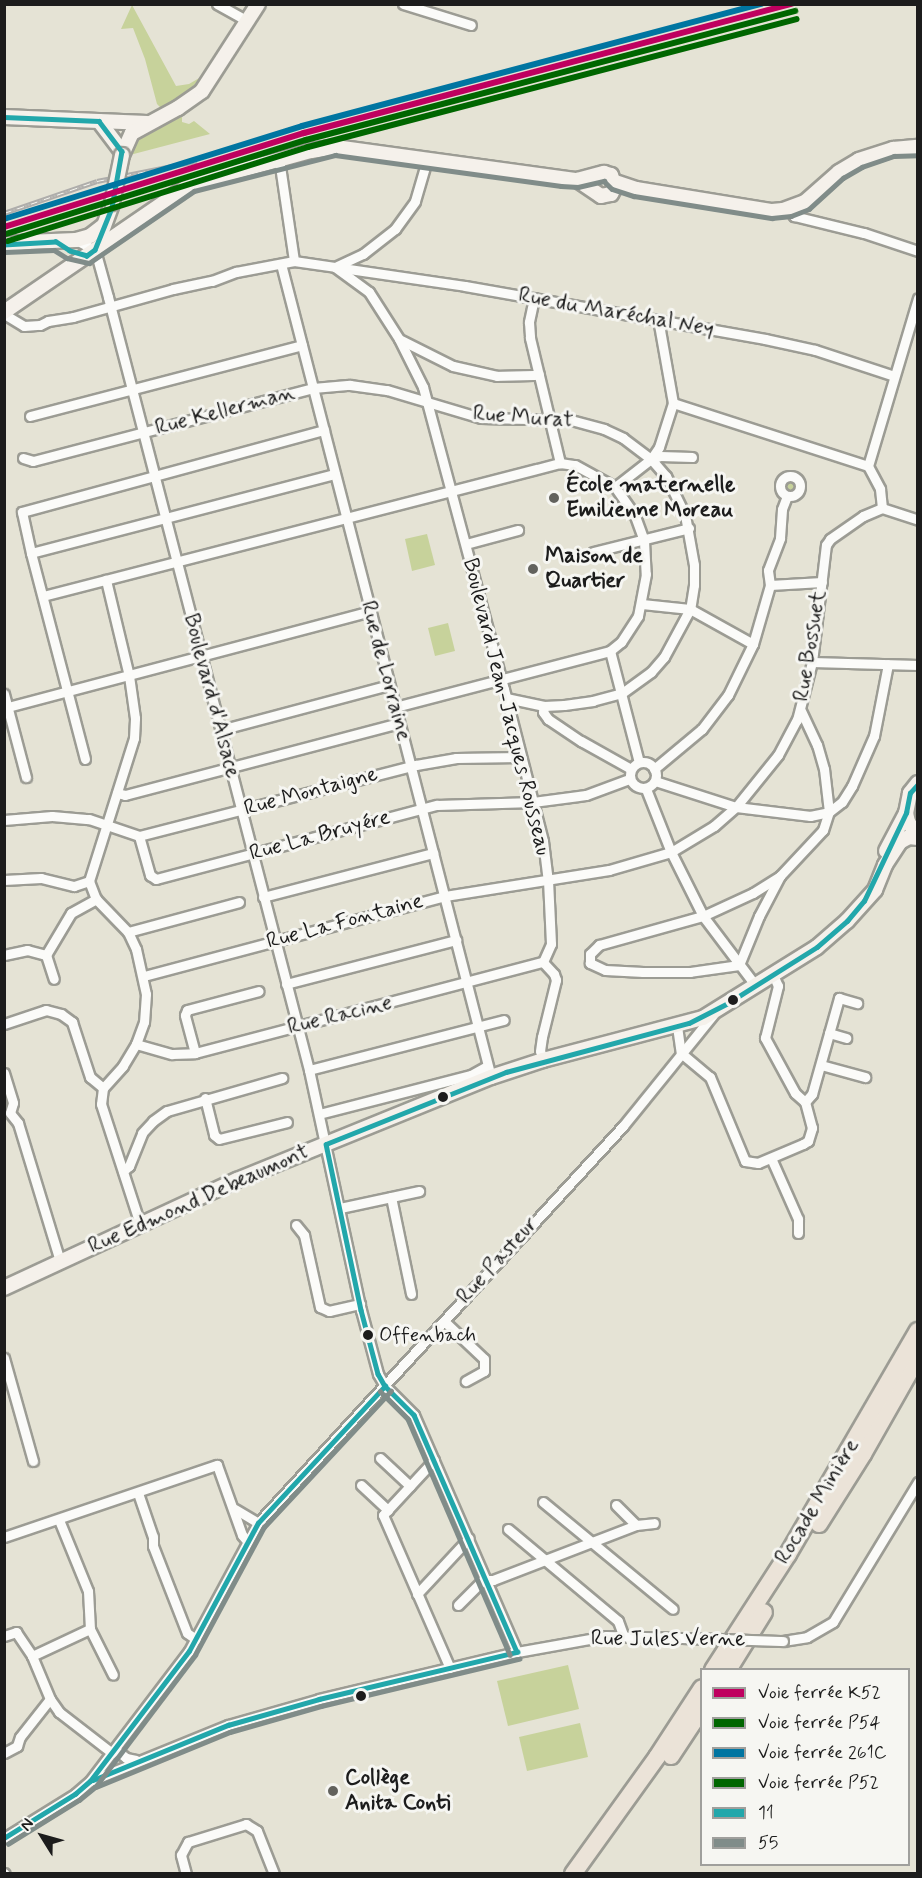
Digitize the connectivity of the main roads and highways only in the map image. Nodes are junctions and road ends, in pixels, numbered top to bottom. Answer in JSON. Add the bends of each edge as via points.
{"nodes":[{"id":1,"x":258,"y":4,"type":"edge"},
{"id":2,"x":4,"y":117,"type":"edge"},
{"id":3,"x":99,"y":121,"type":"junction"},
{"id":4,"x":147,"y":123,"type":"junction"},
{"id":5,"x":918,"y":147,"type":"edge"},
{"id":6,"x":122,"y":153,"type":"junction"},
{"id":7,"x":595,"y":182,"type":"junction"},
{"id":8,"x":615,"y":186,"type":"junction"},
{"id":9,"x":112,"y":206,"type":"junction"},
{"id":10,"x":133,"y":222,"type":"junction"},
{"id":11,"x":103,"y":226,"type":"junction"},
{"id":12,"x":56,"y":242,"type":"junction"},
{"id":13,"x":4,"y":245,"type":"edge"},
{"id":14,"x":91,"y":253,"type":"junction"},
{"id":15,"x":8,"y":310,"type":"edge"},
{"id":16,"x":918,"y":783,"type":"edge"},
{"id":17,"x":906,"y":813,"type":"junction"},
{"id":18,"x":918,"y":837,"type":"edge"},
{"id":19,"x":864,"y":902,"type":"junction"},
{"id":20,"x":4,"y":1288,"type":"edge"},
{"id":21,"x":918,"y":1331,"type":"edge"},
{"id":22,"x":918,"y":1357,"type":"edge"},
{"id":23,"x":714,"y":1668,"type":"edge"},
{"id":24,"x":729,"y":1668,"type":"edge"},
{"id":25,"x":700,"y":1691,"type":"edge"},
{"id":26,"x":700,"y":1712,"type":"edge"},
{"id":27,"x":573,"y":1874,"type":"edge"},
{"id":28,"x":587,"y":1874,"type":"edge"}],
"edges":[{"from":1,"to":4,"type":"main road","via":[[202,90],[178,108]]},
{"from":2,"to":3,"type":"main road"},
{"from":3,"to":4,"type":"main road"},
{"from":3,"to":6,"type":"main road"},
{"from":4,"to":6,"type":"main road","via":[[132,133]]},
{"from":5,"to":8,"type":"main road","via":[[893,149],[859,160],[838,172],[805,202],[789,209],[772,211]]},
{"from":6,"to":9,"type":"main road","bridge":true},
{"from":7,"to":8,"type":"main road","via":[[608,173]]},
{"from":7,"to":8,"type":"main road","via":[[597,195],[604,196]]},
{"from":7,"to":10,"type":"main road","via":[[335,147],[191,184]]},
{"from":9,"to":10,"type":"main road"},
{"from":9,"to":11,"type":"main road"},
{"from":10,"to":14,"type":"main road"},
{"from":11,"to":12,"type":"main road","via":[[90,236]]},
{"from":11,"to":14,"type":"main road"},
{"from":12,"to":13,"type":"main road"},
{"from":12,"to":14,"type":"main road","via":[[70,251]]},
{"from":14,"to":15,"type":"main road"},
{"from":16,"to":17,"type":"main road","via":[[910,793]]},
{"from":17,"to":18,"type":"main road"},
{"from":17,"to":19,"type":"main road"},
{"from":18,"to":19,"type":"main road","name":"Rue Edmond Debeaumont","via":[[900,842],[875,890]]},
{"from":19,"to":20,"type":"main road","name":"Rue Edmond Debeaumont","via":[[817,947],[719,1009],[683,1025],[489,1071],[237,1180]]},
{"from":21,"to":23,"type":"highway","name":"Rocade Minière","via":[[788,1554]]},
{"from":22,"to":24,"type":"highway","name":"Rocade Minière","via":[[863,1454]]},
{"from":25,"to":27,"type":"highway"},
{"from":26,"to":28,"type":"highway"}]}
